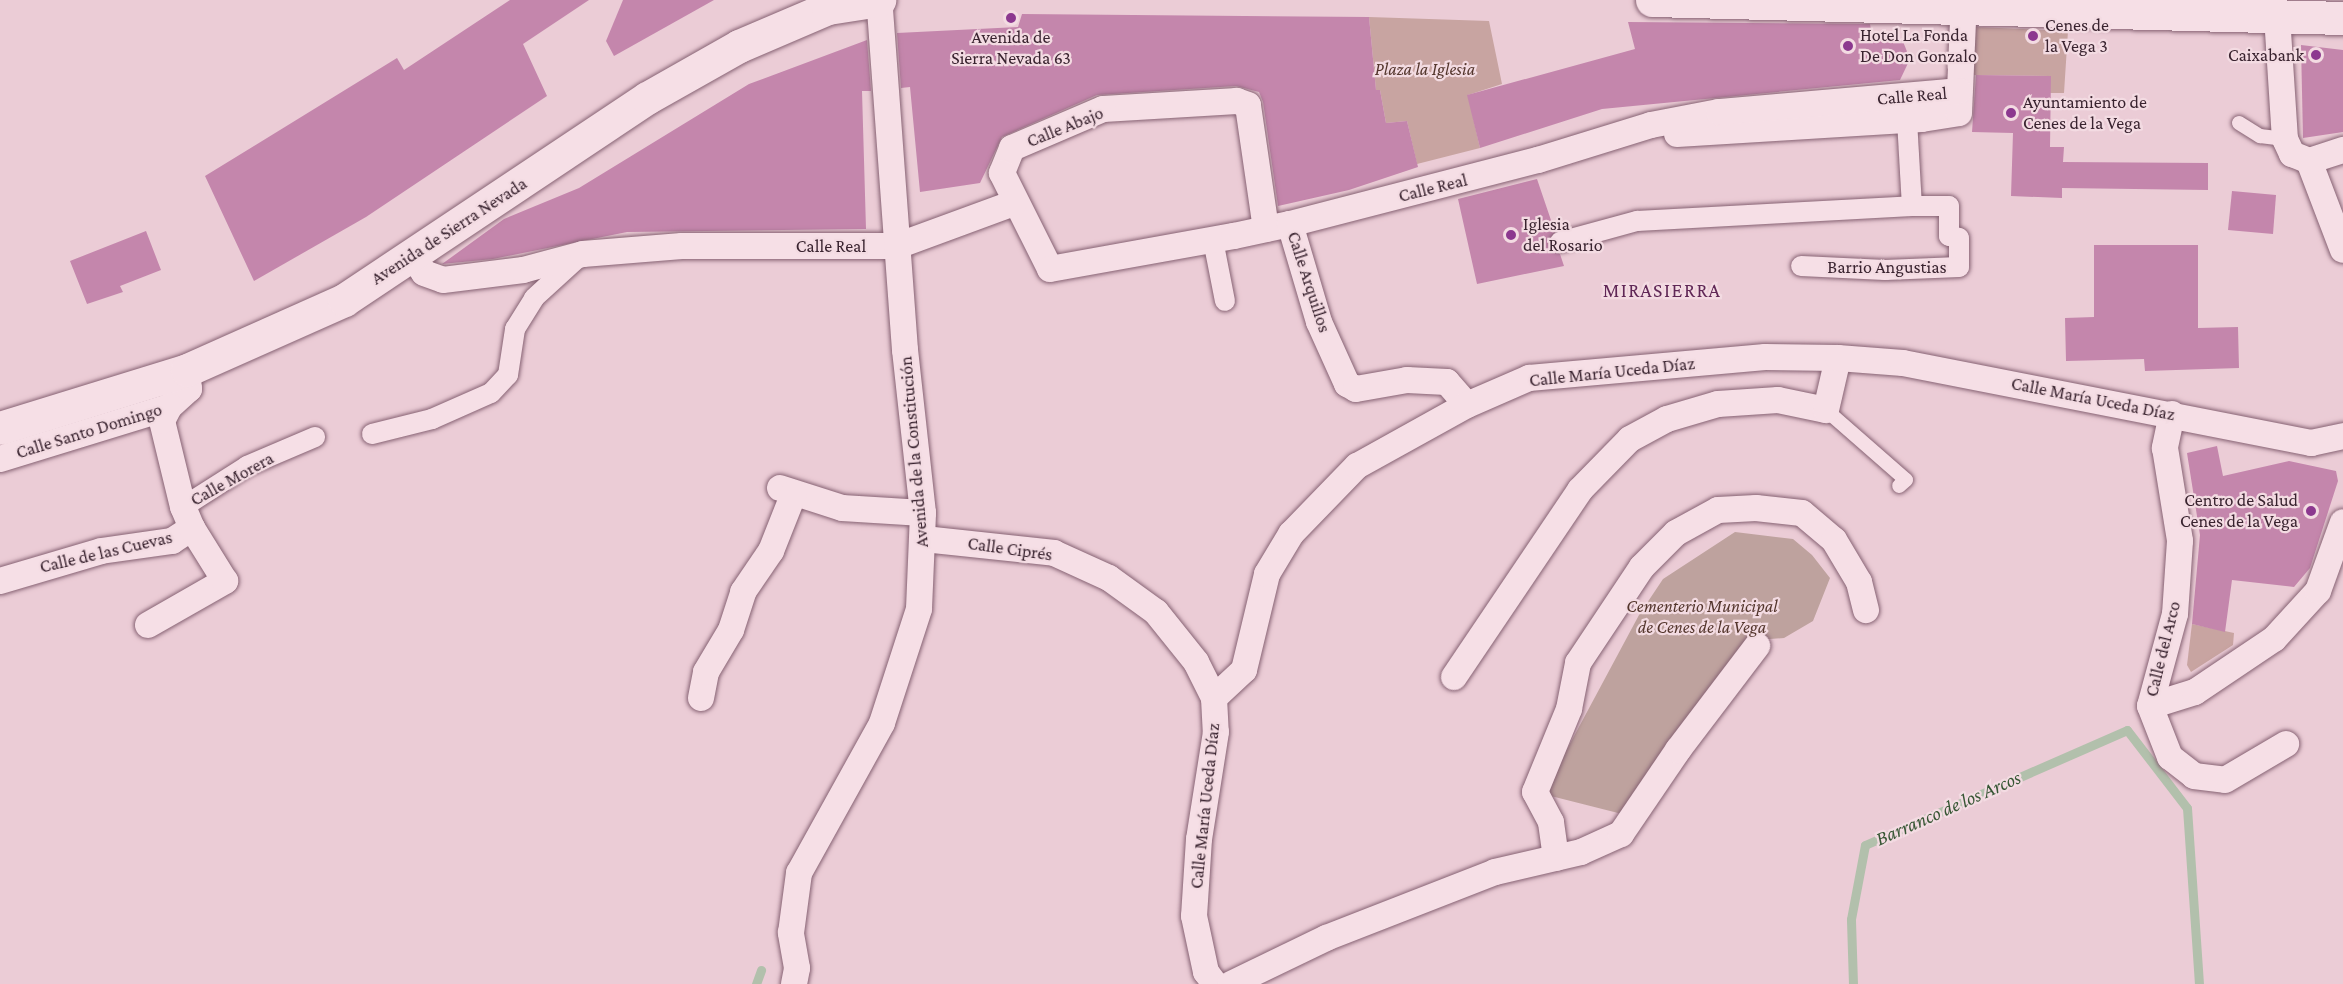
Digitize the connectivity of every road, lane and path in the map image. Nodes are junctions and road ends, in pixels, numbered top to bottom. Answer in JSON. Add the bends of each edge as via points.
{"nodes":[{"id":1,"x":879,"y":0,"type":"edge"},
{"id":2,"x":1652,"y":0,"type":"edge"},
{"id":3,"x":1964,"y":4,"type":"edge"},
{"id":4,"x":2258,"y":10,"type":"edge"},
{"id":5,"x":2343,"y":18,"type":"edge"},
{"id":6,"x":1959,"y":92,"type":"junction"},
{"id":7,"x":1248,"y":105,"type":"joint"},
{"id":8,"x":1907,"y":120,"type":"junction"},
{"id":9,"x":2239,"y":123,"type":"dead end"},
{"id":10,"x":1651,"y":125,"type":"junction"},
{"id":11,"x":2285,"y":139,"type":"junction"},
{"id":12,"x":2343,"y":150,"type":"edge"},
{"id":13,"x":2309,"y":161,"type":"junction"},
{"id":14,"x":1014,"y":203,"type":"junction"},
{"id":15,"x":1912,"y":206,"type":"junction"},
{"id":16,"x":1278,"y":226,"type":"junction"},
{"id":17,"x":1213,"y":240,"type":"junction"},
{"id":18,"x":1560,"y":242,"type":"dead end"},
{"id":19,"x":897,"y":246,"type":"junction"},
{"id":20,"x":2343,"y":250,"type":"edge"},
{"id":21,"x":583,"y":254,"type":"junction"},
{"id":22,"x":413,"y":257,"type":"junction"},
{"id":23,"x":1801,"y":266,"type":"dead end"},
{"id":24,"x":1225,"y":301,"type":"dead end"},
{"id":25,"x":1838,"y":358,"type":"junction"},
{"id":26,"x":187,"y":370,"type":"junction"},
{"id":27,"x":1467,"y":405,"type":"junction"},
{"id":28,"x":170,"y":407,"type":"junction"},
{"id":29,"x":1826,"y":410,"type":"junction"},
{"id":30,"x":2172,"y":414,"type":"junction"},
{"id":31,"x":0,"y":428,"type":"edge"},
{"id":32,"x":372,"y":434,"type":"dead end"},
{"id":33,"x":2343,"y":436,"type":"edge"},
{"id":34,"x":315,"y":437,"type":"dead end"},
{"id":35,"x":0,"y":459,"type":"edge"},
{"id":36,"x":1899,"y":486,"type":"dead end"},
{"id":37,"x":923,"y":513,"type":"junction"},
{"id":38,"x":188,"y":518,"type":"junction"},
{"id":39,"x":2343,"y":522,"type":"edge"},
{"id":40,"x":924,"y":539,"type":"junction"},
{"id":41,"x":0,"y":580,"type":"edge"},
{"id":42,"x":1866,"y":610,"type":"dead end"},
{"id":43,"x":148,"y":625,"type":"dead end"},
{"id":44,"x":1756,"y":646,"type":"dead end"},
{"id":45,"x":1454,"y":677,"type":"dead end"},
{"id":46,"x":701,"y":698,"type":"dead end"},
{"id":47,"x":1214,"y":698,"type":"junction"},
{"id":48,"x":2150,"y":706,"type":"junction"},
{"id":49,"x":2286,"y":744,"type":"dead end"},
{"id":50,"x":1556,"y":858,"type":"junction"},
{"id":51,"x":794,"y":984,"type":"edge"},
{"id":52,"x":1215,"y":984,"type":"edge"},
{"id":53,"x":1231,"y":984,"type":"edge"}],
"edges":[{"from":1,"to":19,"type":"street","name":"Avenida de la Constitución"},
{"from":1,"to":22,"type":"street","name":"Avenida de Sierra Nevada","via":[[828,8],[739,46],[647,98]]},
{"from":2,"to":3,"type":"street"},
{"from":3,"to":4,"type":"street"},
{"from":3,"to":6,"type":"street","name":"Calle Real"},
{"from":4,"to":5,"type":"street"},
{"from":4,"to":11,"type":"street"},
{"from":6,"to":8,"type":"street","name":"Calle Real","via":[[1959,113]]},
{"from":6,"to":10,"type":"street","name":"Calle Real","via":[[1719,112]]},
{"from":7,"to":14,"type":"street","name":"Calle Abajo","via":[[1237,101],[1103,109],[1047,131],[1012,148],[1002,173]]},
{"from":7,"to":16,"type":"street","name":"Calle Arquillos"},
{"from":8,"to":10,"type":"street","name":"Calle Real","via":[[1668,135]]},
{"from":8,"to":15,"type":"street"},
{"from":9,"to":11,"type":"lane","via":[[2260,136]]},
{"from":10,"to":16,"type":"street","name":"Calle Real","via":[[1538,160]]},
{"from":11,"to":13,"type":"street","via":[[2292,154]]},
{"from":12,"to":13,"type":"street"},
{"from":13,"to":20,"type":"street"},
{"from":14,"to":17,"type":"street","name":"Calle Real","via":[[1050,268]]},
{"from":14,"to":19,"type":"street","name":"Calle Real"},
{"from":15,"to":18,"type":"street","via":[[1637,221]]},
{"from":15,"to":23,"type":"street","name":"Barrio Angustias","via":[[1949,206],[1949,236],[1959,238],[1959,267],[1885,270]]},
{"from":16,"to":17,"type":"street","name":"Calle Real"},
{"from":16,"to":27,"type":"street","name":"Calle Arquillos","via":[[1347,384],[1356,389],[1407,380],[1447,382]]},
{"from":17,"to":24,"type":"street"},
{"from":19,"to":21,"type":"street","name":"Calle Real","via":[[682,246]]},
{"from":19,"to":37,"type":"street","name":"Avenida de la Constitución"},
{"from":21,"to":22,"type":"street","name":"Calle Real","via":[[523,270],[443,280],[424,273]]},
{"from":21,"to":32,"type":"street","via":[[534,298],[515,329],[508,375],[491,393],[432,419]]},
{"from":22,"to":26,"type":"street","name":"Avenida de Sierra Nevada","via":[[344,300]]},
{"from":25,"to":27,"type":"street","name":"Calle María Uceda Díaz","via":[[1765,357],[1529,378]]},
{"from":25,"to":29,"type":"street"},
{"from":25,"to":30,"type":"street","name":"Calle María Uceda Díaz","via":[[1903,363]]},
{"from":26,"to":28,"type":"street","name":"Calle Santo Domingo","via":[[189,389]]},
{"from":26,"to":31,"type":"street","name":"Avenida de Sierra Nevada"},
{"from":27,"to":47,"type":"street","name":"Calle María Uceda Díaz","via":[[1357,466],[1291,534],[1267,574],[1244,670]]},
{"from":28,"to":35,"type":"street","name":"Calle Santo Domingo"},
{"from":28,"to":38,"type":"street","name":"Calle de las Cuevas","via":[[162,421]]},
{"from":29,"to":36,"type":"lane","via":[[1906,480]]},
{"from":29,"to":45,"type":"street","via":[[1778,400],[1718,404],[1666,419],[1630,440],[1580,490]]},
{"from":30,"to":33,"type":"street","name":"Calle María Uceda Díaz","via":[[2311,443]]},
{"from":30,"to":48,"type":"street","name":"Calle del Arco","via":[[2165,448],[2180,541],[2175,614]]},
{"from":34,"to":38,"type":"street","name":"Calle Morera","via":[[247,466]]},
{"from":37,"to":40,"type":"street","name":"Avenida de la Constitución"},
{"from":37,"to":46,"type":"street","via":[[842,508],[787,490],[771,551],[743,592],[731,630],[706,672]]},
{"from":38,"to":41,"type":"street","name":"Calle de las Cuevas","via":[[172,541],[101,551]]},
{"from":38,"to":43,"type":"street","via":[[225,581]]},
{"from":39,"to":48,"type":"street","name":"Calle del Arco","via":[[2318,591],[2274,639],[2195,692]]},
{"from":40,"to":47,"type":"street","name":"Calle Ciprés","via":[[1054,553],[1109,578],[1156,612],[1196,662]]},
{"from":40,"to":51,"type":"street","name":"Avenida de la Constitución","via":[[919,609],[882,723],[799,873],[791,933],[797,968]]},
{"from":42,"to":50,"type":"street","via":[[1859,582],[1834,540],[1802,513],[1756,508],[1718,510],[1676,533],[1642,567],[1578,663],[1569,709],[1535,792],[1551,822]]},
{"from":44,"to":50,"type":"street","via":[[1678,750],[1622,834]]},
{"from":47,"to":52,"type":"street","name":"Calle María Uceda Díaz","via":[[1216,732],[1199,839],[1194,916],[1206,972]]},
{"from":48,"to":49,"type":"street","name":"Calle del Arco","via":[[2170,757],[2194,776],[2225,780]]},
{"from":50,"to":53,"type":"street","via":[[1495,872],[1326,938]]}]}
